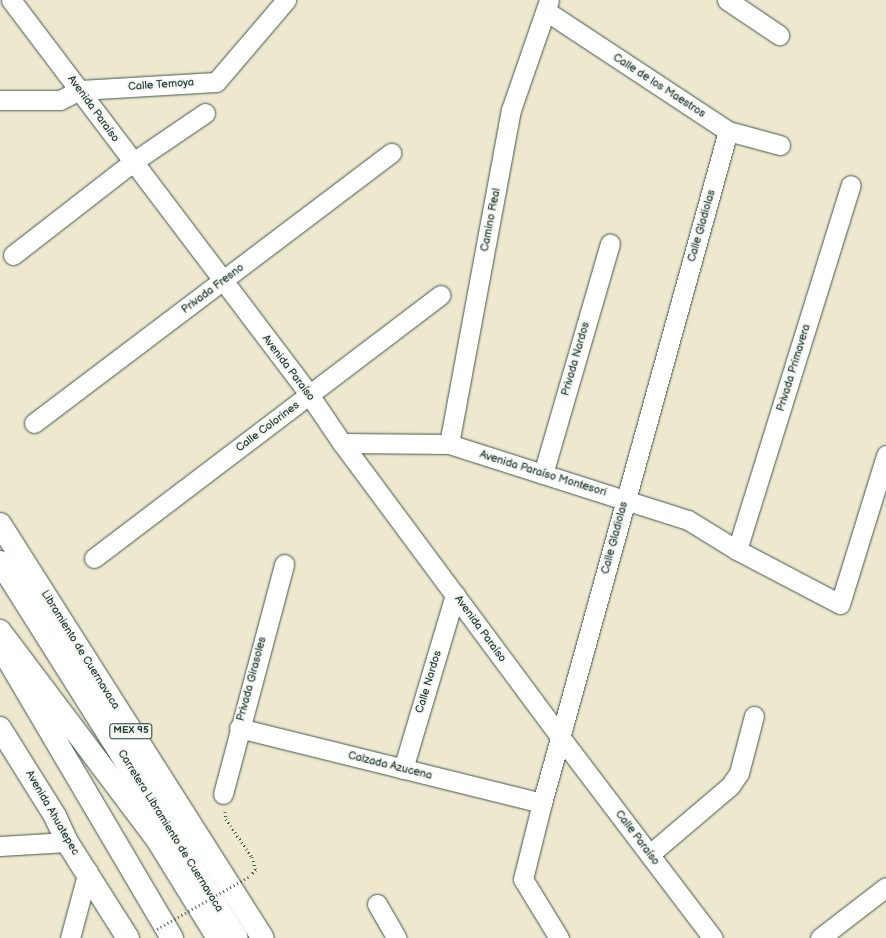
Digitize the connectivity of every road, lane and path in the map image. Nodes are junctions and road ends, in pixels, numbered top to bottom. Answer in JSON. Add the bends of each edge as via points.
{"nodes":[{"id":1,"x":11,"y":0,"type":"edge"},
{"id":2,"x":286,"y":0,"type":"edge"},
{"id":3,"x":727,"y":0,"type":"edge"},
{"id":4,"x":548,"y":6,"type":"edge"},
{"id":5,"x":779,"y":35,"type":"dead end"},
{"id":6,"x":80,"y":90,"type":"junction"},
{"id":7,"x":0,"y":100,"type":"edge"},
{"id":8,"x":205,"y":113,"type":"dead end"},
{"id":9,"x":728,"y":131,"type":"junction"},
{"id":10,"x":780,"y":145,"type":"dead end"},
{"id":11,"x":391,"y":153,"type":"dead end"},
{"id":12,"x":133,"y":162,"type":"junction"},
{"id":13,"x":851,"y":185,"type":"dead end"},
{"id":14,"x":610,"y":244,"type":"dead end"},
{"id":15,"x":13,"y":255,"type":"dead end"},
{"id":16,"x":222,"y":282,"type":"junction"},
{"id":17,"x":441,"y":295,"type":"dead end"},
{"id":18,"x":310,"y":396,"type":"junction"},
{"id":19,"x":34,"y":423,"type":"dead end"},
{"id":20,"x":342,"y":443,"type":"junction"},
{"id":21,"x":449,"y":444,"type":"junction"},
{"id":22,"x":886,"y":455,"type":"edge"},
{"id":23,"x":543,"y":474,"type":"junction"},
{"id":24,"x":625,"y":500,"type":"junction"},
{"id":25,"x":0,"y":524,"type":"edge"},
{"id":26,"x":737,"y":550,"type":"junction"},
{"id":27,"x":94,"y":558,"type":"dead end"},
{"id":28,"x":0,"y":562,"type":"edge"},
{"id":29,"x":284,"y":564,"type":"dead end"},
{"id":30,"x":455,"y":595,"type":"junction"},
{"id":31,"x":0,"y":631,"type":"edge"},
{"id":32,"x":0,"y":646,"type":"edge"},
{"id":33,"x":754,"y":716,"type":"dead end"},
{"id":34,"x":0,"y":728,"type":"edge"},
{"id":35,"x":239,"y":728,"type":"junction"},
{"id":36,"x":561,"y":738,"type":"junction"},
{"id":37,"x":403,"y":769,"type":"junction"},
{"id":38,"x":223,"y":794,"type":"joint"},
{"id":39,"x":542,"y":803,"type":"junction"},
{"id":40,"x":67,"y":842,"type":"junction"},
{"id":41,"x":0,"y":846,"type":"edge"},
{"id":42,"x":650,"y":854,"type":"junction"},
{"id":43,"x":88,"y":871,"type":"junction"},
{"id":44,"x":886,"y":887,"type":"edge"},
{"id":45,"x":376,"y":904,"type":"dead end"},
{"id":46,"x":164,"y":933,"type":"edge"},
{"id":47,"x":70,"y":938,"type":"edge"},
{"id":48,"x":128,"y":938,"type":"edge"},
{"id":49,"x":218,"y":938,"type":"edge"},
{"id":50,"x":237,"y":938,"type":"edge"},
{"id":51,"x":263,"y":938,"type":"edge"},
{"id":52,"x":397,"y":938,"type":"edge"},
{"id":53,"x":558,"y":938,"type":"edge"},
{"id":54,"x":713,"y":938,"type":"edge"},
{"id":55,"x":820,"y":938,"type":"edge"}],
"edges":[{"from":1,"to":6,"type":"street","name":"Avenida Paraíso"},
{"from":2,"to":6,"type":"street","name":"Calle Temoya","via":[[216,82]]},
{"from":3,"to":5,"type":"street"},
{"from":4,"to":9,"type":"street","name":"Calle de los Maestros"},
{"from":4,"to":21,"type":"street","name":"Camino Real","via":[[511,110]]},
{"from":6,"to":7,"type":"street","name":"Calle Temoya","via":[[60,100]]},
{"from":6,"to":12,"type":"street","name":"Avenida Paraíso"},
{"from":8,"to":12,"type":"street"},
{"from":9,"to":10,"type":"street","name":"Calle de los Maestros"},
{"from":9,"to":24,"type":"street","name":"Calle Gladiolas"},
{"from":11,"to":16,"type":"street","name":"Privada Fresno"},
{"from":12,"to":15,"type":"street"},
{"from":12,"to":16,"type":"street","name":"Avenida Paraíso"},
{"from":13,"to":26,"type":"street","name":"Privada Primavera"},
{"from":14,"to":23,"type":"street","name":"Privada Nardos"},
{"from":16,"to":18,"type":"street","name":"Avenida Paraíso"},
{"from":16,"to":19,"type":"street","name":"Privada Fresno"},
{"from":17,"to":18,"type":"street","name":"Calle Colorines"},
{"from":18,"to":20,"type":"street","name":"Avenida Paraíso"},
{"from":18,"to":27,"type":"street","name":"Calle Colorines"},
{"from":20,"to":21,"type":"street","name":"Avenida Paraíso Montesori"},
{"from":20,"to":30,"type":"street","name":"Avenida Paraíso"},
{"from":21,"to":23,"type":"street","name":"Avenida Paraíso Montesori"},
{"from":22,"to":26,"type":"street","name":"Avenida Paraíso Montesori","via":[[840,604]]},
{"from":23,"to":24,"type":"street","name":"Avenida Paraíso Montesori"},
{"from":24,"to":26,"type":"street","name":"Avenida Paraíso Montesori","via":[[688,520]]},
{"from":24,"to":36,"type":"street","name":"Calle Gladiolas"},
{"from":25,"to":51,"type":"main road","name":"Libramiento de Cuernavaca","number":"MEX 95"},
{"from":28,"to":50,"type":"main road","name":"Carretera Libramiento de Cuernavaca","number":"MEX 95"},
{"from":29,"to":35,"type":"street","name":"Privada Girasoles"},
{"from":30,"to":36,"type":"street","name":"Avenida Paraíso"},
{"from":30,"to":37,"type":"street","name":"Calle Nardos"},
{"from":31,"to":49,"type":"main road","name":"Carretera Libramiento de Cuernavaca","via":[[158,840]]},
{"from":32,"to":46,"type":"main road"},
{"from":33,"to":42,"type":"street","via":[[739,773],[730,786]]},
{"from":34,"to":40,"type":"main road","name":"Avenida Ahuatepec","via":[[55,816]]},
{"from":35,"to":37,"type":"street","name":"Calzada Azucena"},
{"from":35,"to":38,"type":"street","name":"Privada Girasoles"},
{"from":36,"to":39,"type":"street","name":"Calle Gladiolas"},
{"from":36,"to":42,"type":"street","name":"Calle Paraíso"},
{"from":37,"to":39,"type":"street","name":"Calzada Azucena"},
{"from":38,"to":46,"type":"path","bridge":true,"via":[[226,819],[252,857],[256,870]]},
{"from":39,"to":53,"type":"street","name":"Calle Gladiolas","via":[[523,879]]},
{"from":40,"to":41,"type":"street"},
{"from":40,"to":43,"type":"main road","name":"Avenida Ahuatepec"},
{"from":42,"to":54,"type":"street","name":"Calle Paraíso"},
{"from":43,"to":47,"type":"street"},
{"from":43,"to":48,"type":"main road","name":"Avenida Ahuatepec"},
{"from":44,"to":55,"type":"street"},
{"from":45,"to":52,"type":"street"}]}
